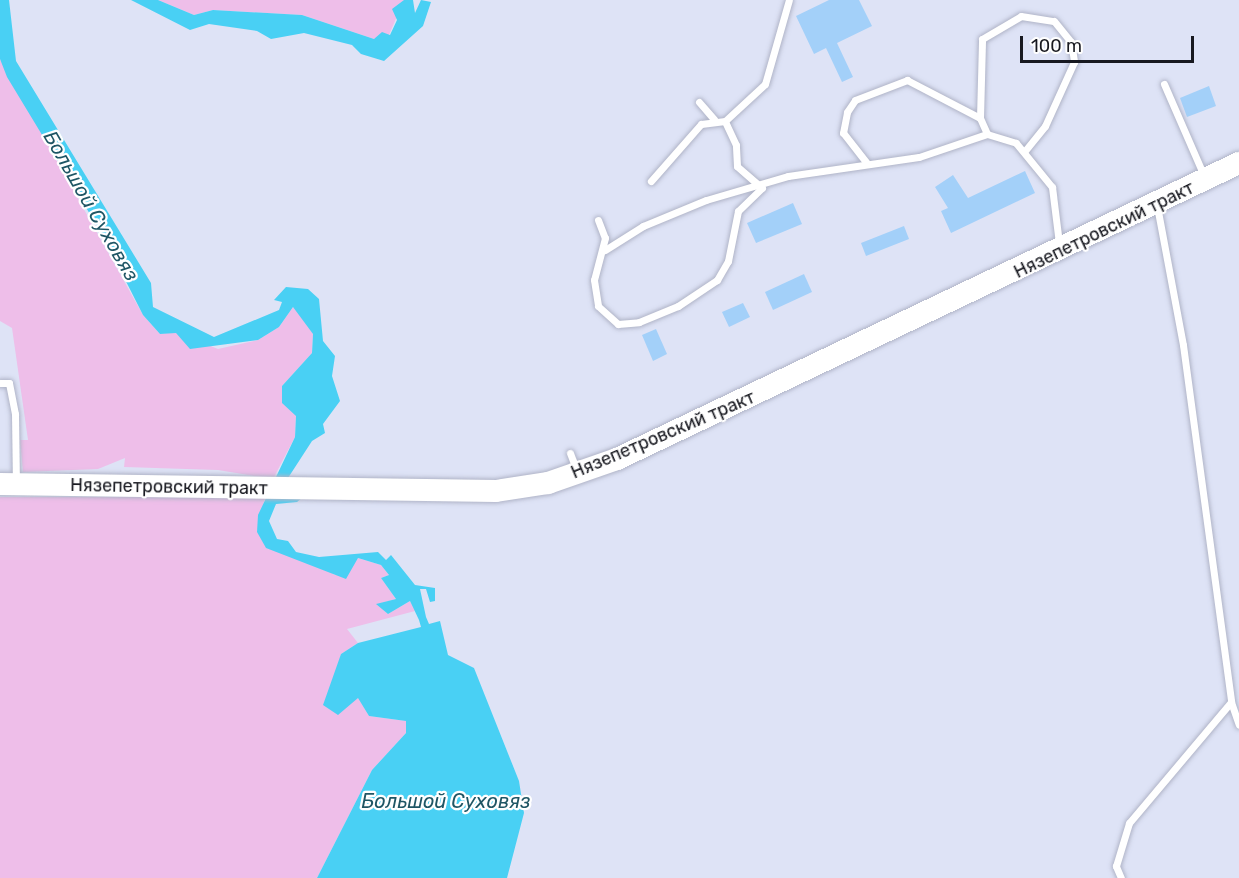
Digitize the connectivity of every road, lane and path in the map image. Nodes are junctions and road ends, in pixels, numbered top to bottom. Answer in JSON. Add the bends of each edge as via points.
{"nodes":[{"id":1,"x":789,"y":0,"type":"edge"},
{"id":2,"x":1164,"y":84,"type":"dead end"},
{"id":3,"x":699,"y":102,"type":"dead end"},
{"id":4,"x":980,"y":118,"type":"junction"},
{"id":5,"x":714,"y":119,"type":"junction"},
{"id":6,"x":725,"y":121,"type":"junction"},
{"id":7,"x":987,"y":134,"type":"junction"},
{"id":8,"x":1025,"y":152,"type":"junction"},
{"id":9,"x":866,"y":162,"type":"junction"},
{"id":10,"x":1239,"y":163,"type":"edge"},
{"id":11,"x":651,"y":181,"type":"dead end"},
{"id":12,"x":1207,"y":181,"type":"junction"},
{"id":13,"x":762,"y":188,"type":"junction"},
{"id":14,"x":1156,"y":205,"type":"junction"},
{"id":15,"x":598,"y":220,"type":"dead end"},
{"id":16,"x":605,"y":250,"type":"junction"},
{"id":17,"x":1060,"y":252,"type":"junction"},
{"id":18,"x":0,"y":383,"type":"edge"},
{"id":19,"x":8,"y":484,"type":"edge"},
{"id":20,"x":1231,"y":702,"type":"junction"},
{"id":21,"x":1239,"y":725,"type":"edge"},
{"id":22,"x":1120,"y":878,"type":"edge"}],
"edges":[{"from":1,"to":6,"type":"lane","via":[[765,84]]},
{"from":2,"to":12,"type":"lane"},
{"from":3,"to":5,"type":"lane"},
{"from":4,"to":7,"type":"lane"},
{"from":4,"to":8,"type":"lane","via":[[981,39],[1021,16],[1054,21],[1071,42],[1074,62],[1045,126]]},
{"from":4,"to":9,"type":"lane","via":[[920,82],[900,82],[855,100],[847,112],[843,133]]},
{"from":5,"to":6,"type":"lane"},
{"from":5,"to":11,"type":"lane","via":[[690,133]]},
{"from":6,"to":13,"type":"lane","via":[[736,145],[737,166]]},
{"from":7,"to":8,"type":"lane"},
{"from":7,"to":9,"type":"lane","via":[[919,157]]},
{"from":8,"to":17,"type":"lane","via":[[1052,187]]},
{"from":9,"to":13,"type":"lane","via":[[788,176]]},
{"from":10,"to":12,"type":"main road","name":"Нязепетровский тракт"},
{"from":12,"to":14,"type":"main road","name":"Нязепетровский тракт"},
{"from":13,"to":16,"type":"lane","via":[[706,200],[643,226]]},
{"from":13,"to":16,"type":"lane","via":[[738,211],[728,261],[717,280],[678,306],[639,322],[618,324],[598,306],[594,280]]},
{"from":14,"to":17,"type":"main road","name":"Нязепетровский тракт"},
{"from":14,"to":20,"type":"lane","via":[[1183,345]]},
{"from":15,"to":16,"type":"lane"},
{"from":17,"to":19,"type":"main road","name":"Нязепетровский тракт","via":[[574,463],[496,490]]},
{"from":18,"to":19,"type":"lane","via":[[9,383],[15,414]]},
{"from":20,"to":21,"type":"lane"},
{"from":20,"to":22,"type":"lane","via":[[1129,823],[1116,866]]}]}
